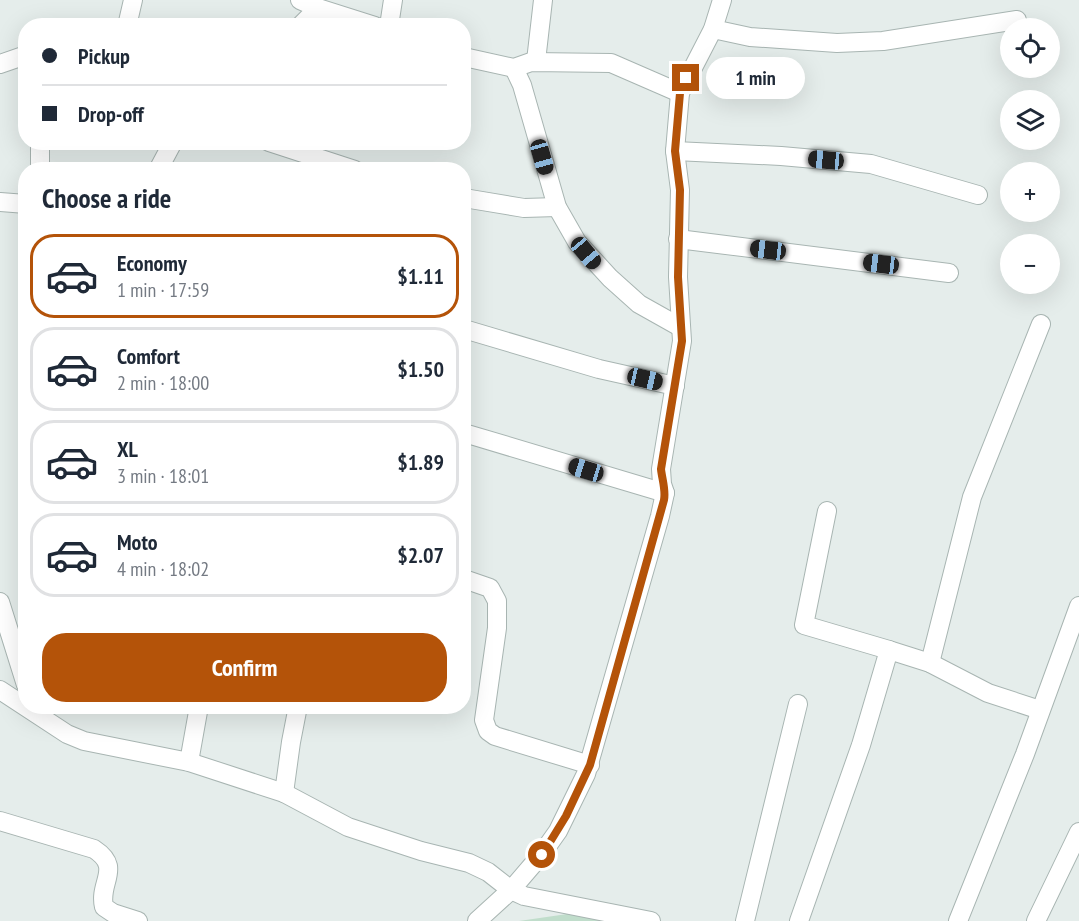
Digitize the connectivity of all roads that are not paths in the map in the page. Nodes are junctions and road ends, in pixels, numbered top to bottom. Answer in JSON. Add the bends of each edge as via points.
{"nodes":[{"id":1,"x":133,"y":0,"type":"edge"},
{"id":2,"x":300,"y":0,"type":"edge"},
{"id":3,"x":393,"y":0,"type":"edge"},
{"id":4,"x":543,"y":0,"type":"edge"},
{"id":5,"x":722,"y":0,"type":"edge"},
{"id":6,"x":318,"y":8,"type":"junction"},
{"id":7,"x":129,"y":18,"type":"edge"},
{"id":8,"x":308,"y":18,"type":"edge"},
{"id":9,"x":350,"y":18,"type":"edge"},
{"id":10,"x":390,"y":18,"type":"edge"},
{"id":11,"x":1000,"y":23,"type":"edge"},
{"id":12,"x":713,"y":29,"type":"junction"},
{"id":13,"x":18,"y":58,"type":"edge"},
{"id":14,"x":471,"y":59,"type":"edge"},
{"id":15,"x":536,"y":61,"type":"junction"},
{"id":16,"x":0,"y":64,"type":"edge"},
{"id":17,"x":514,"y":68,"type":"junction"},
{"id":18,"x":680,"y":93,"type":"junction"},
{"id":19,"x":293,"y":150,"type":"edge"},
{"id":20,"x":675,"y":151,"type":"junction"},
{"id":21,"x":328,"y":162,"type":"edge"},
{"id":22,"x":978,"y":195,"type":"dead end"},
{"id":23,"x":471,"y":199,"type":"edge"},
{"id":24,"x":0,"y":202,"type":"edge"},
{"id":25,"x":18,"y":203,"type":"edge"},
{"id":26,"x":557,"y":207,"type":"junction"},
{"id":27,"x":678,"y":239,"type":"junction"},
{"id":28,"x":949,"y":273,"type":"dead end"},
{"id":29,"x":1041,"y":324,"type":"dead end"},
{"id":30,"x":680,"y":327,"type":"junction"},
{"id":31,"x":471,"y":331,"type":"edge"},
{"id":32,"x":675,"y":386,"type":"junction"},
{"id":33,"x":471,"y":435,"type":"edge"},
{"id":34,"x":665,"y":493,"type":"junction"},
{"id":35,"x":827,"y":511,"type":"dead end"},
{"id":36,"x":471,"y":581,"type":"edge"},
{"id":37,"x":0,"y":602,"type":"edge"},
{"id":38,"x":1079,"y":606,"type":"edge"},
{"id":39,"x":889,"y":650,"type":"junction"},
{"id":40,"x":18,"y":659,"type":"edge"},
{"id":41,"x":930,"y":663,"type":"junction"},
{"id":42,"x":0,"y":690,"type":"edge"},
{"id":43,"x":18,"y":701,"type":"edge"},
{"id":44,"x":798,"y":704,"type":"dead end"},
{"id":45,"x":1040,"y":710,"type":"junction"},
{"id":46,"x":38,"y":714,"type":"edge"},
{"id":47,"x":198,"y":714,"type":"edge"},
{"id":48,"x":296,"y":714,"type":"edge"},
{"id":49,"x":189,"y":762,"type":"junction"},
{"id":50,"x":590,"y":765,"type":"junction"},
{"id":51,"x":284,"y":794,"type":"junction"},
{"id":52,"x":0,"y":821,"type":"edge"},
{"id":53,"x":1079,"y":832,"type":"edge"},
{"id":54,"x":510,"y":890,"type":"junction"},
{"id":55,"x":138,"y":921,"type":"edge"},
{"id":56,"x":477,"y":921,"type":"edge"},
{"id":57,"x":651,"y":921,"type":"edge"},
{"id":58,"x":745,"y":921,"type":"edge"},
{"id":59,"x":799,"y":921,"type":"edge"},
{"id":60,"x":958,"y":921,"type":"edge"},
{"id":61,"x":1036,"y":921,"type":"edge"}],
"edges":[{"from":1,"to":7,"type":"street"},
{"from":2,"to":6,"type":"street"},
{"from":3,"to":10,"type":"street"},
{"from":4,"to":15,"type":"street"},
{"from":5,"to":12,"type":"street"},
{"from":6,"to":8,"type":"street"},
{"from":6,"to":9,"type":"street"},
{"from":11,"to":12,"type":"street","via":[[883,41],[837,43],[750,37]]},
{"from":12,"to":18,"type":"street"},
{"from":13,"to":16,"type":"street"},
{"from":14,"to":17,"type":"street"},
{"from":15,"to":17,"type":"street"},
{"from":15,"to":18,"type":"street","via":[[611,63]]},
{"from":17,"to":26,"type":"street"},
{"from":18,"to":20,"type":"street"},
{"from":19,"to":21,"type":"street"},
{"from":20,"to":22,"type":"street","via":[[871,164]]},
{"from":20,"to":27,"type":"street","via":[[680,190]]},
{"from":23,"to":26,"type":"street","via":[[524,208]]},
{"from":24,"to":25,"type":"street"},
{"from":26,"to":30,"type":"street","via":[[577,242],[610,278],[639,304]]},
{"from":27,"to":28,"type":"street"},
{"from":27,"to":30,"type":"street"},
{"from":29,"to":41,"type":"street","via":[[972,497]]},
{"from":30,"to":32,"type":"street","via":[[682,341]]},
{"from":31,"to":32,"type":"street","via":[[599,369]]},
{"from":32,"to":34,"type":"street","via":[[661,469]]},
{"from":33,"to":34,"type":"street"},
{"from":34,"to":50,"type":"street"},
{"from":35,"to":39,"type":"street","via":[[804,625]]},
{"from":36,"to":50,"type":"street","via":[[490,588],[497,601],[484,720],[488,731]]},
{"from":37,"to":40,"type":"street"},
{"from":38,"to":45,"type":"street"},
{"from":39,"to":41,"type":"street"},
{"from":39,"to":59,"type":"street","via":[[861,745]]},
{"from":41,"to":45,"type":"street","via":[[988,693]]},
{"from":42,"to":43,"type":"street"},
{"from":44,"to":58,"type":"street"},
{"from":45,"to":60,"type":"street"},
{"from":46,"to":49,"type":"street","via":[[84,741]]},
{"from":47,"to":49,"type":"street"},
{"from":48,"to":51,"type":"street"},
{"from":49,"to":51,"type":"street"},
{"from":50,"to":54,"type":"street","via":[[558,831]]},
{"from":51,"to":54,"type":"street","via":[[348,827],[469,863]]},
{"from":52,"to":55,"type":"street","via":[[102,854],[110,872],[104,907]]},
{"from":53,"to":61,"type":"street"},
{"from":54,"to":56,"type":"street"},
{"from":54,"to":57,"type":"street"}]}
